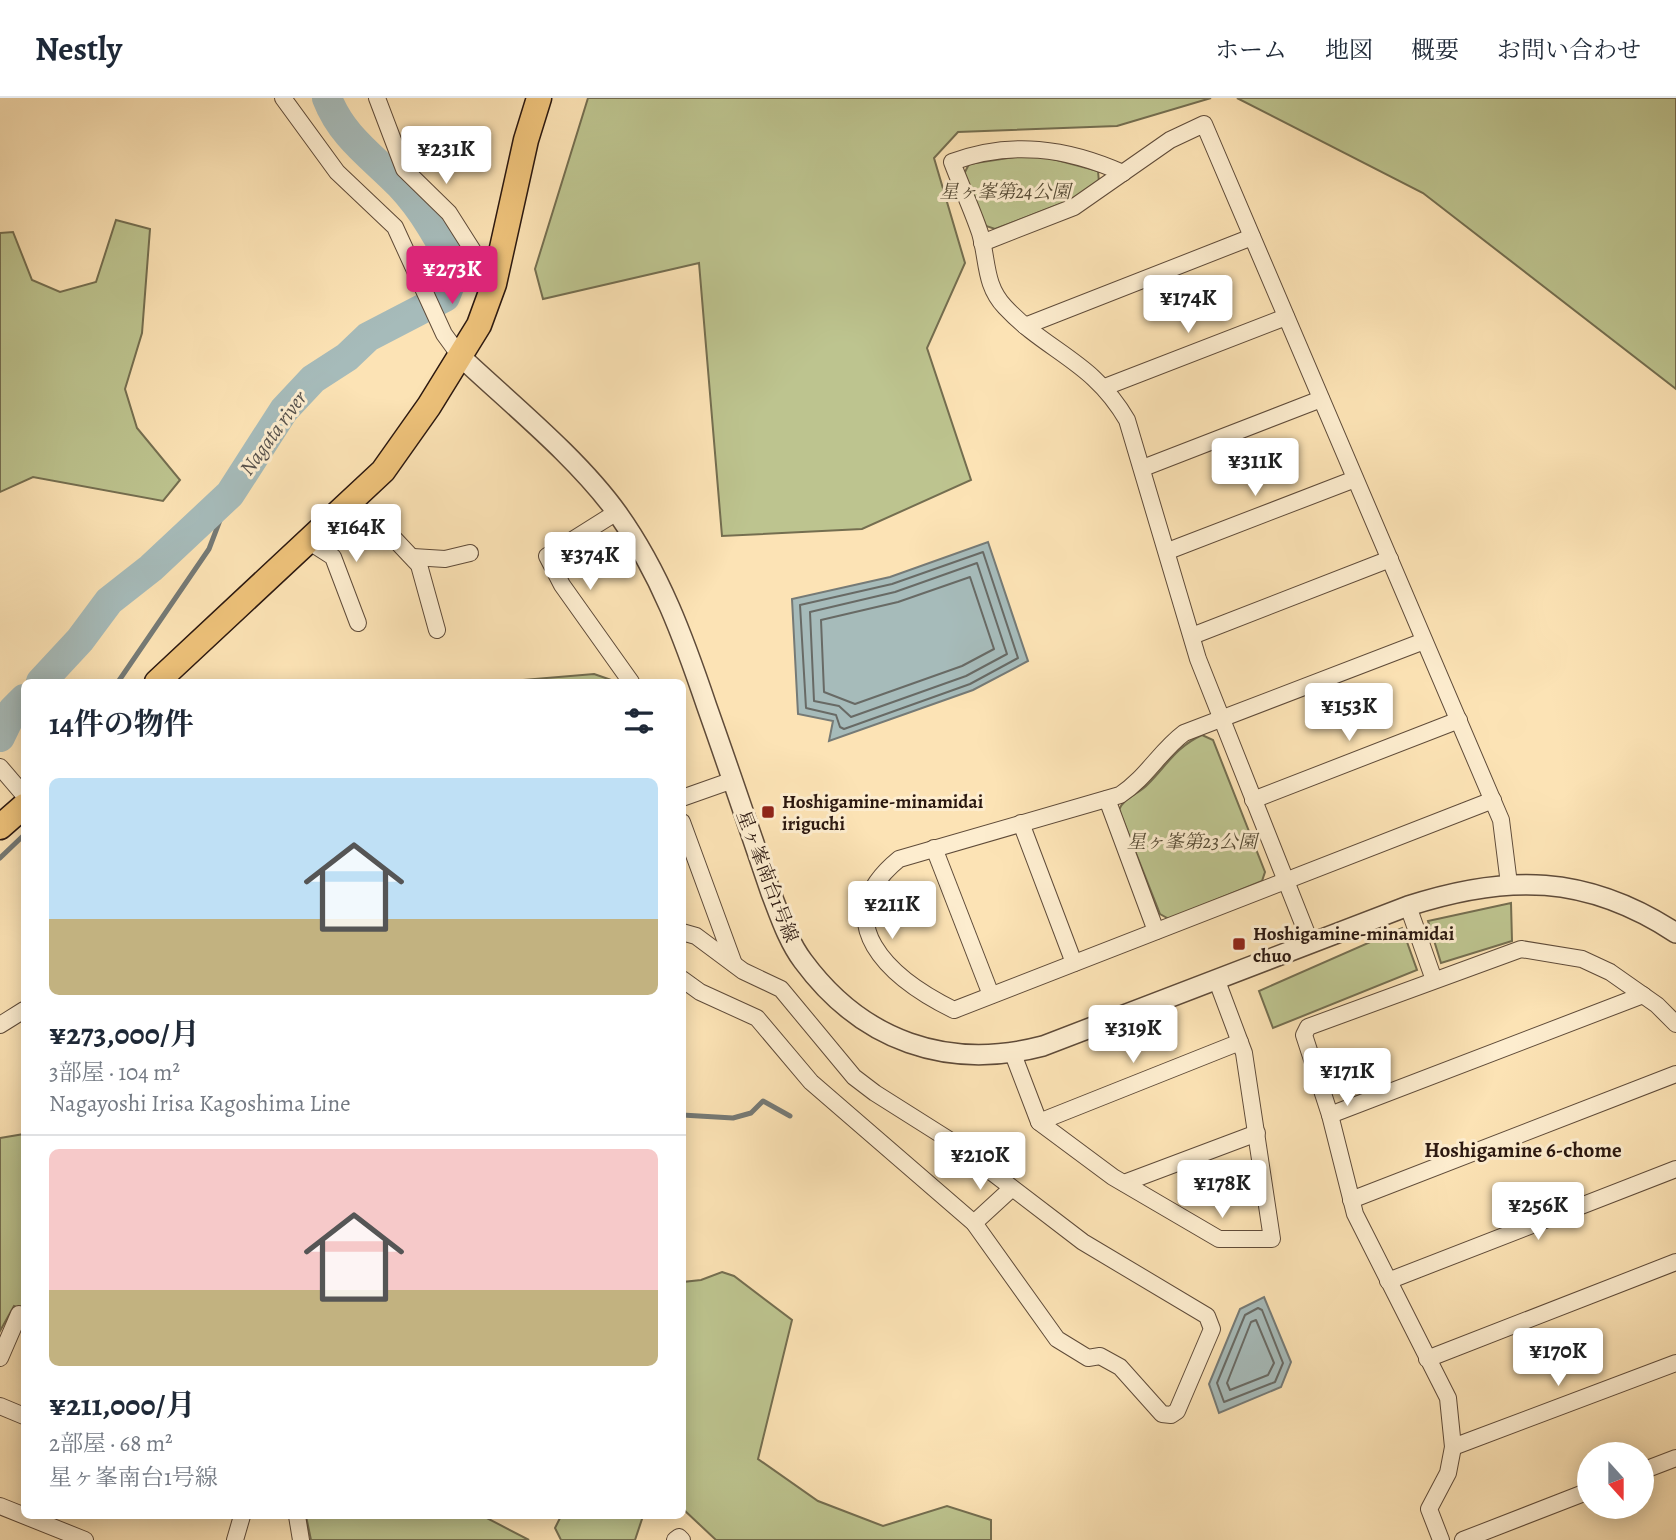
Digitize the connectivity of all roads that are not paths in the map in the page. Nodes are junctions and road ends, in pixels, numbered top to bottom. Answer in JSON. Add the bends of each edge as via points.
{"nodes":[{"id":1,"x":283,"y":98,"type":"edge"},
{"id":2,"x":377,"y":98,"type":"edge"},
{"id":3,"x":540,"y":98,"type":"edge"},
{"id":4,"x":1123,"y":173,"type":"junction"},
{"id":5,"x":1252,"y":237,"type":"junction"},
{"id":6,"x":982,"y":243,"type":"junction"},
{"id":7,"x":494,"y":284,"type":"junction"},
{"id":8,"x":1286,"y":317,"type":"junction"},
{"id":9,"x":1025,"y":326,"type":"junction"},
{"id":10,"x":460,"y":356,"type":"junction"},
{"id":11,"x":1105,"y":387,"type":"junction"},
{"id":12,"x":1321,"y":399,"type":"junction"},
{"id":13,"x":1143,"y":468,"type":"junction"},
{"id":14,"x":1355,"y":479,"type":"junction"},
{"id":15,"x":345,"y":507,"type":"junction"},
{"id":16,"x":617,"y":512,"type":"junction"},
{"id":17,"x":308,"y":541,"type":"junction"},
{"id":18,"x":1168,"y":551,"type":"junction"},
{"id":19,"x":470,"y":553,"type":"dead end"},
{"id":20,"x":414,"y":557,"type":"junction"},
{"id":21,"x":1390,"y":559,"type":"junction"},
{"id":22,"x":358,"y":623,"type":"dead end"},
{"id":23,"x":437,"y":630,"type":"dead end"},
{"id":24,"x":1192,"y":636,"type":"junction"},
{"id":25,"x":1424,"y":641,"type":"junction"},
{"id":26,"x":160,"y":679,"type":"edge"},
{"id":27,"x":629,"y":679,"type":"edge"},
{"id":28,"x":1221,"y":719,"type":"junction"},
{"id":29,"x":1458,"y":720,"type":"junction"},
{"id":30,"x":0,"y":767,"type":"edge"},
{"id":31,"x":733,"y":779,"type":"junction"},
{"id":32,"x":21,"y":792,"type":"edge"},
{"id":33,"x":686,"y":797,"type":"edge"},
{"id":34,"x":1107,"y":799,"type":"junction"},
{"id":35,"x":1253,"y":800,"type":"junction"},
{"id":36,"x":1493,"y":800,"type":"junction"},
{"id":37,"x":21,"y":809,"type":"edge"},
{"id":38,"x":1021,"y":823,"type":"junction"},
{"id":39,"x":0,"y":827,"type":"edge"},
{"id":40,"x":686,"y":833,"type":"edge"},
{"id":41,"x":934,"y":848,"type":"junction"},
{"id":42,"x":1286,"y":881,"type":"junction"},
{"id":43,"x":1509,"y":884,"type":"junction"},
{"id":44,"x":1408,"y":906,"type":"junction"},
{"id":45,"x":1156,"y":931,"type":"junction"},
{"id":46,"x":686,"y":933,"type":"edge"},
{"id":47,"x":1676,"y":933,"type":"edge"},
{"id":48,"x":1311,"y":944,"type":"junction"},
{"id":49,"x":1074,"y":963,"type":"junction"},
{"id":50,"x":734,"y":964,"type":"junction"},
{"id":51,"x":1434,"y":980,"type":"junction"},
{"id":52,"x":1217,"y":981,"type":"junction"},
{"id":53,"x":686,"y":982,"type":"edge"},
{"id":54,"x":991,"y":995,"type":"junction"},
{"id":55,"x":1643,"y":995,"type":"junction"},
{"id":56,"x":21,"y":1012,"type":"edge"},
{"id":57,"x":1676,"y":1024,"type":"edge"},
{"id":58,"x":0,"y":1025,"type":"edge"},
{"id":59,"x":1240,"y":1042,"type":"junction"},
{"id":60,"x":1013,"y":1054,"type":"junction"},
{"id":61,"x":1676,"y":1074,"type":"edge"},
{"id":62,"x":1330,"y":1115,"type":"junction"},
{"id":63,"x":1039,"y":1122,"type":"junction"},
{"id":64,"x":1257,"y":1133,"type":"junction"},
{"id":65,"x":1676,"y":1169,"type":"edge"},
{"id":66,"x":1124,"y":1183,"type":"junction"},
{"id":67,"x":1011,"y":1189,"type":"junction"},
{"id":68,"x":1351,"y":1200,"type":"junction"},
{"id":69,"x":974,"y":1223,"type":"junction"},
{"id":70,"x":1676,"y":1262,"type":"edge"},
{"id":71,"x":1388,"y":1281,"type":"junction"},
{"id":72,"x":21,"y":1315,"type":"edge"},
{"id":73,"x":0,"y":1358,"type":"edge"},
{"id":74,"x":1427,"y":1359,"type":"junction"},
{"id":75,"x":1676,"y":1363,"type":"edge"},
{"id":76,"x":0,"y":1406,"type":"edge"},
{"id":77,"x":21,"y":1415,"type":"edge"},
{"id":78,"x":1453,"y":1447,"type":"junction"},
{"id":79,"x":1676,"y":1458,"type":"edge"},
{"id":80,"x":1654,"y":1466,"type":"edge"},
{"id":81,"x":1577,"y":1496,"type":"edge"},
{"id":82,"x":0,"y":1506,"type":"edge"},
{"id":83,"x":21,"y":1514,"type":"edge"},
{"id":84,"x":32,"y":1519,"type":"edge"},
{"id":85,"x":241,"y":1519,"type":"edge"},
{"id":86,"x":298,"y":1519,"type":"edge"},
{"id":87,"x":85,"y":1540,"type":"edge"},
{"id":88,"x":236,"y":1540,"type":"edge"},
{"id":89,"x":301,"y":1540,"type":"edge"},
{"id":90,"x":676,"y":1540,"type":"edge"},
{"id":91,"x":682,"y":1540,"type":"edge"},
{"id":92,"x":1441,"y":1540,"type":"edge"},
{"id":93,"x":1463,"y":1540,"type":"edge"}],
"edges":[{"from":1,"to":10,"type":"street","via":[[337,172],[394,227],[444,334]]},
{"from":2,"to":7,"type":"street","via":[[404,169],[449,213]]},
{"from":3,"to":7,"type":"main road","via":[[526,140]]},
{"from":4,"to":5,"type":"street","via":[[1170,139],[1204,124]]},
{"from":4,"to":6,"type":"street","via":[[1074,208]]},
{"from":4,"to":6,"type":"street","via":[[1093,159],[1041,147],[972,155],[952,162]]},
{"from":5,"to":8,"type":"street"},
{"from":5,"to":9,"type":"street"},
{"from":6,"to":9,"type":"street","via":[[986,278]]},
{"from":7,"to":10,"type":"main road","via":[[479,325]]},
{"from":8,"to":11,"type":"street"},
{"from":8,"to":12,"type":"street"},
{"from":9,"to":11,"type":"street"},
{"from":10,"to":15,"type":"main road","via":[[383,471]]},
{"from":10,"to":16,"type":"street","name":"星ヶ峯南台1号線"},
{"from":11,"to":13,"type":"street","via":[[1127,420]]},
{"from":12,"to":13,"type":"street"},
{"from":12,"to":14,"type":"street"},
{"from":13,"to":18,"type":"street"},
{"from":14,"to":18,"type":"street"},
{"from":14,"to":21,"type":"street"},
{"from":15,"to":17,"type":"main road"},
{"from":15,"to":20,"type":"street","via":[[361,521],[385,529]]},
{"from":16,"to":27,"type":"street","via":[[547,556],[562,585]]},
{"from":16,"to":31,"type":"street","name":"星ヶ峯南台1号線","via":[[663,589]]},
{"from":17,"to":22,"type":"street","via":[[333,557]]},
{"from":17,"to":26,"type":"main road"},
{"from":18,"to":24,"type":"street"},
{"from":19,"to":20,"type":"street","via":[[445,559]]},
{"from":20,"to":23,"type":"street"},
{"from":21,"to":24,"type":"street"},
{"from":21,"to":25,"type":"street"},
{"from":24,"to":28,"type":"street"},
{"from":25,"to":28,"type":"street"},
{"from":25,"to":29,"type":"street"},
{"from":28,"to":34,"type":"street","via":[[1184,733],[1131,788]]},
{"from":28,"to":35,"type":"street"},
{"from":29,"to":35,"type":"street"},
{"from":29,"to":36,"type":"street"},
{"from":30,"to":32,"type":"street"},
{"from":31,"to":33,"type":"street"},
{"from":31,"to":60,"type":"street","name":"星ヶ峯南台1号線","via":[[788,935],[836,1001],[860,1020],[912,1045],[945,1053]]},
{"from":34,"to":38,"type":"street"},
{"from":34,"to":45,"type":"street"},
{"from":35,"to":42,"type":"street"},
{"from":36,"to":42,"type":"street"},
{"from":36,"to":43,"type":"street","via":[[1505,835]]},
{"from":37,"to":39,"type":"main road"},
{"from":38,"to":41,"type":"street"},
{"from":38,"to":49,"type":"street"},
{"from":40,"to":50,"type":"street"},
{"from":41,"to":54,"type":"street"},
{"from":41,"to":54,"type":"street","via":[[900,859],[877,881],[865,928],[886,965],[954,1010]]},
{"from":42,"to":45,"type":"street"},
{"from":42,"to":48,"type":"street"},
{"from":43,"to":44,"type":"street","name":"星ヶ峯南台1号線","via":[[1454,891]]},
{"from":43,"to":47,"type":"street","name":"星ヶ峯南台1号線","via":[[1582,891],[1651,917]]},
{"from":44,"to":48,"type":"street","name":"星ヶ峯南台1号線"},
{"from":44,"to":51,"type":"street"},
{"from":45,"to":49,"type":"street"},
{"from":46,"to":50,"type":"street"},
{"from":48,"to":52,"type":"street","name":"星ヶ峯南台1号線"},
{"from":49,"to":54,"type":"street"},
{"from":50,"to":67,"type":"street","via":[[781,989],[854,1077],[951,1141]]},
{"from":51,"to":55,"type":"street","via":[[1521,949],[1582,959]]},
{"from":51,"to":62,"type":"street","via":[[1308,1027],[1304,1035]]},
{"from":52,"to":59,"type":"street"},
{"from":52,"to":60,"type":"street","name":"星ヶ峯南台1号線"},
{"from":53,"to":69,"type":"street","via":[[757,1018],[811,1082]]},
{"from":55,"to":57,"type":"street"},
{"from":55,"to":62,"type":"street"},
{"from":56,"to":58,"type":"street"},
{"from":59,"to":63,"type":"street"},
{"from":59,"to":64,"type":"street"},
{"from":60,"to":63,"type":"street"},
{"from":61,"to":68,"type":"street"},
{"from":62,"to":68,"type":"street"},
{"from":63,"to":66,"type":"street"},
{"from":64,"to":66,"type":"street"},
{"from":64,"to":66,"type":"street","via":[[1272,1239],[1219,1239]]},
{"from":65,"to":71,"type":"street"},
{"from":67,"to":69,"type":"street"},
{"from":67,"to":69,"type":"street","via":[[1083,1242],[1207,1317],[1212,1329],[1177,1411],[1162,1414],[1120,1367],[1100,1356],[1088,1357],[1057,1339]]},
{"from":68,"to":71,"type":"street"},
{"from":70,"to":74,"type":"street"},
{"from":71,"to":74,"type":"street"},
{"from":72,"to":73,"type":"street"},
{"from":74,"to":78,"type":"street","via":[[1448,1398]]},
{"from":75,"to":78,"type":"street"},
{"from":76,"to":77,"type":"street"},
{"from":78,"to":92,"type":"street","via":[[1448,1473],[1429,1509]]},
{"from":79,"to":80,"type":"street"},
{"from":81,"to":93,"type":"street"},
{"from":82,"to":83,"type":"street"},
{"from":84,"to":87,"type":"street"},
{"from":85,"to":88,"type":"street"},
{"from":86,"to":89,"type":"street"},
{"from":90,"to":91,"type":"street"}]}
